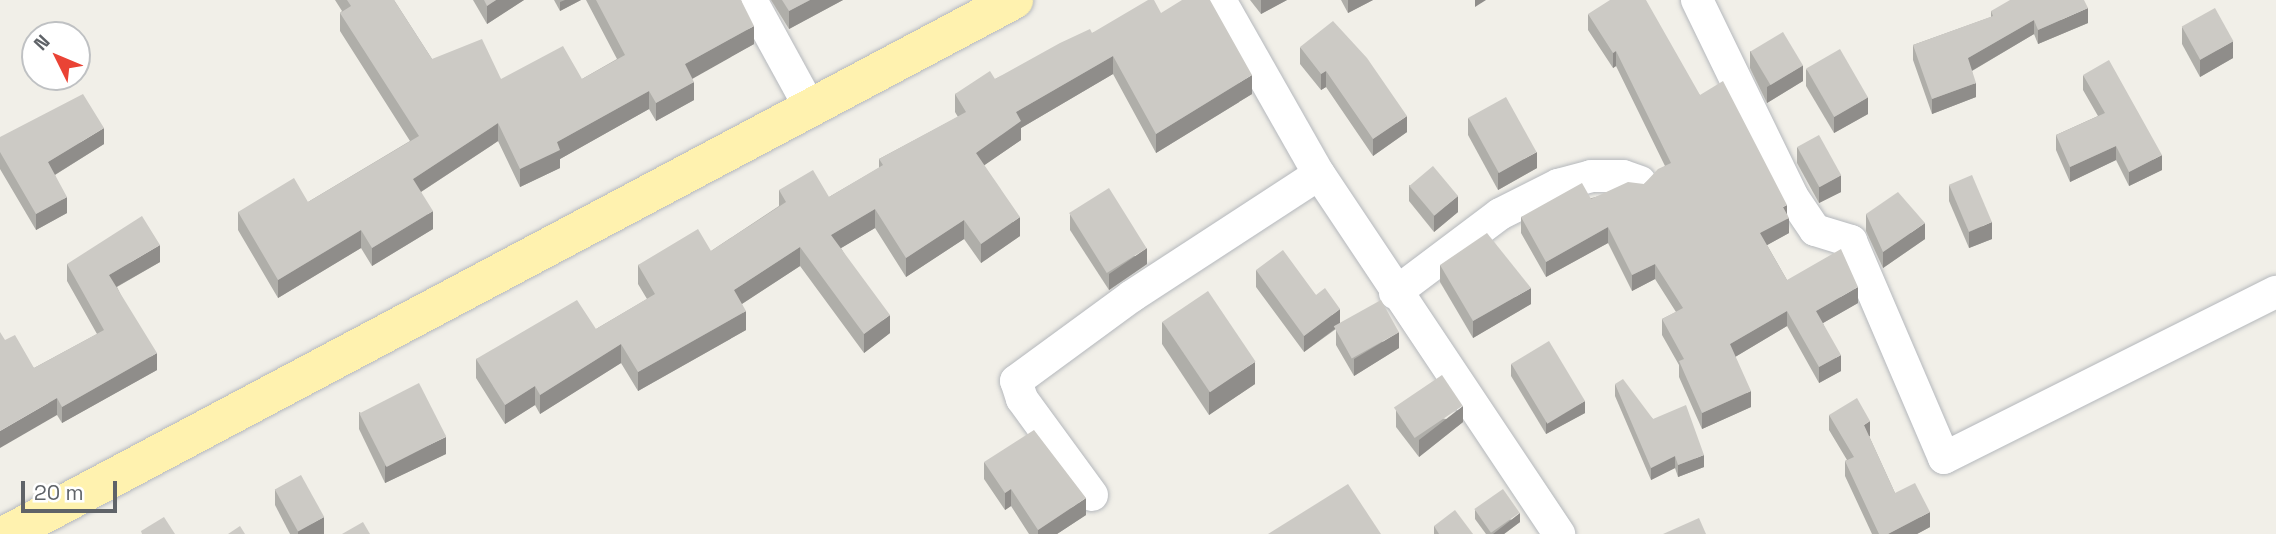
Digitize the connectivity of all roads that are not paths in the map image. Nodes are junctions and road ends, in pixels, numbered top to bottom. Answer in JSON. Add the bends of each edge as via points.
{"nodes":[{"id":1,"x":751,"y":0,"type":"edge"},
{"id":2,"x":1014,"y":0,"type":"edge"},
{"id":3,"x":1220,"y":0,"type":"edge"},
{"id":4,"x":1697,"y":0,"type":"edge"},
{"id":5,"x":809,"y":106,"type":"junction"},
{"id":6,"x":1319,"y":174,"type":"junction"},
{"id":7,"x":1640,"y":182,"type":"edge"},
{"id":8,"x":2276,"y":292,"type":"edge"},
{"id":9,"x":1395,"y":293,"type":"junction"},
{"id":10,"x":1092,"y":495,"type":"dead end"},
{"id":11,"x":7,"y":534,"type":"edge"},
{"id":12,"x":1559,"y":534,"type":"edge"}],
"edges":[{"from":1,"to":5,"type":"street"},
{"from":2,"to":5,"type":"main road"},
{"from":3,"to":6,"type":"street"},
{"from":4,"to":8,"type":"street","via":[[1791,196],[1815,230],[1850,241],[1944,458]]},
{"from":5,"to":11,"type":"main road"},
{"from":6,"to":9,"type":"street"},
{"from":6,"to":10,"type":"street","via":[[1132,296],[1016,381],[1022,399]]},
{"from":7,"to":9,"type":"street","via":[[1623,176],[1591,176],[1558,185],[1500,214]]},
{"from":9,"to":12,"type":"street"}]}
